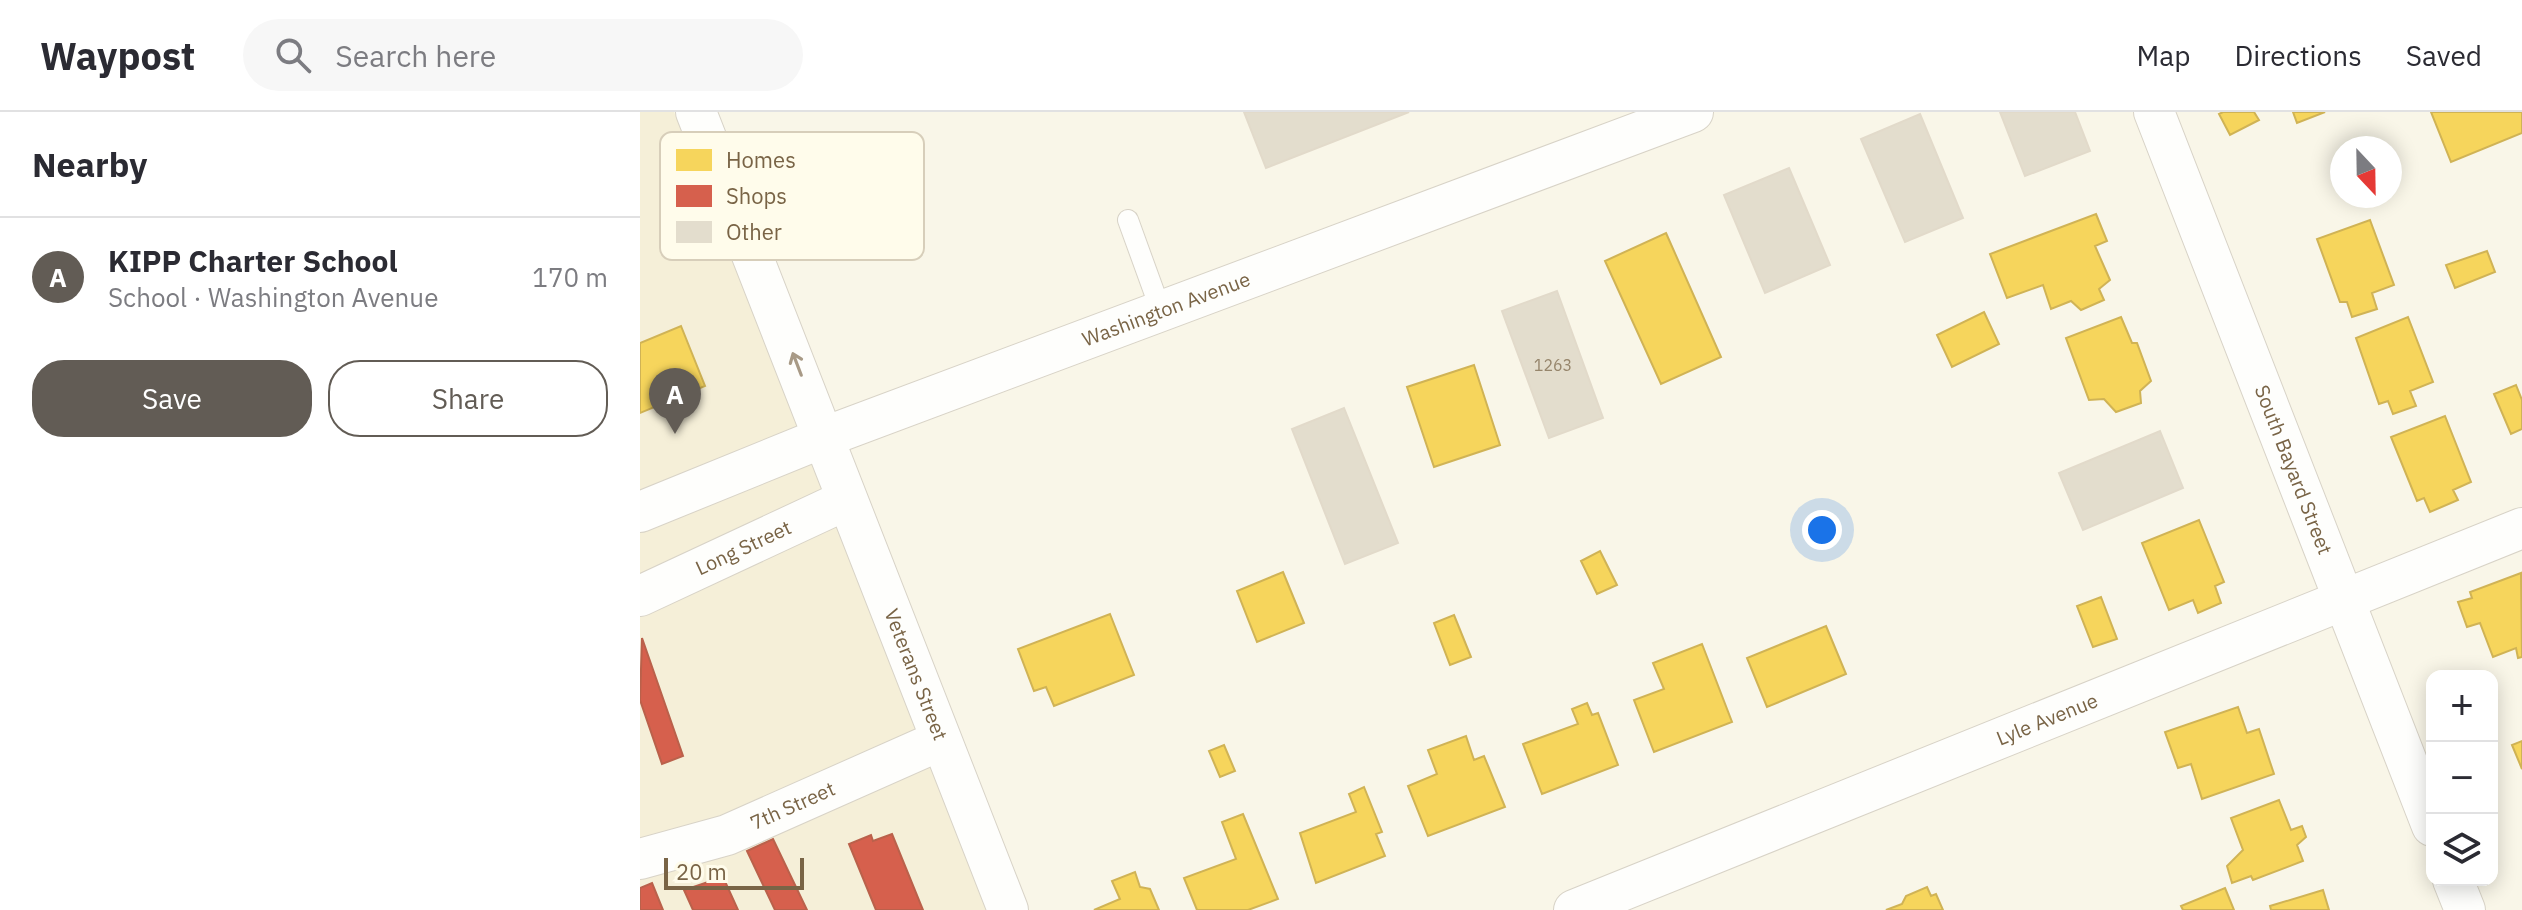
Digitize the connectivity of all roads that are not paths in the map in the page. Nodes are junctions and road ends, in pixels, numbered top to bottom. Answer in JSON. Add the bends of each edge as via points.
{"nodes":[{"id":1,"x":696,"y":112,"type":"edge"},
{"id":2,"x":1693,"y":112,"type":"edge"},
{"id":3,"x":2154,"y":112,"type":"edge"},
{"id":4,"x":704,"y":132,"type":"edge"},
{"id":5,"x":1128,"y":220,"type":"dead end"},
{"id":6,"x":756,"y":260,"type":"edge"},
{"id":7,"x":1161,"y":311,"type":"junction"},
{"id":8,"x":822,"y":438,"type":"junction"},
{"id":9,"x":846,"y":500,"type":"junction"},
{"id":10,"x":640,"y":512,"type":"edge"},
{"id":11,"x":2522,"y":528,"type":"edge"},
{"id":12,"x":640,"y":596,"type":"edge"},
{"id":13,"x":2344,"y":602,"type":"junction"},
{"id":14,"x":941,"y":740,"type":"junction"},
{"id":15,"x":2427,"y":814,"type":"edge"},
{"id":16,"x":640,"y":859,"type":"edge"},
{"id":17,"x":2455,"y":886,"type":"edge"},
{"id":18,"x":1008,"y":910,"type":"edge"},
{"id":19,"x":1574,"y":910,"type":"edge"},
{"id":20,"x":2465,"y":910,"type":"edge"}],
"edges":[{"from":4,"to":1,"type":"street","name":"Veterans Street","one_way":true},
{"from":2,"to":7,"type":"street","name":"Washington Avenue"},
{"from":3,"to":13,"type":"street","name":"South Bayard Street"},
{"from":5,"to":7,"type":"lane"},
{"from":8,"to":6,"type":"street","name":"Veterans Street","one_way":true},
{"from":7,"to":8,"type":"street","name":"Washington Avenue"},
{"from":8,"to":9,"type":"street","name":"Veterans Street"},
{"from":8,"to":10,"type":"street","name":"Washington Avenue"},
{"from":9,"to":12,"type":"street","name":"Long Street"},
{"from":9,"to":14,"type":"street","name":"Veterans Street"},
{"from":11,"to":13,"type":"street","name":"Lyle Avenue"},
{"from":13,"to":15,"type":"street","name":"South Bayard Street"},
{"from":13,"to":19,"type":"street","name":"Lyle Avenue"},
{"from":14,"to":16,"type":"street","name":"7th Street","via":[[727,835]]},
{"from":14,"to":18,"type":"street","name":"Veterans Street"},
{"from":17,"to":20,"type":"street"}]}
